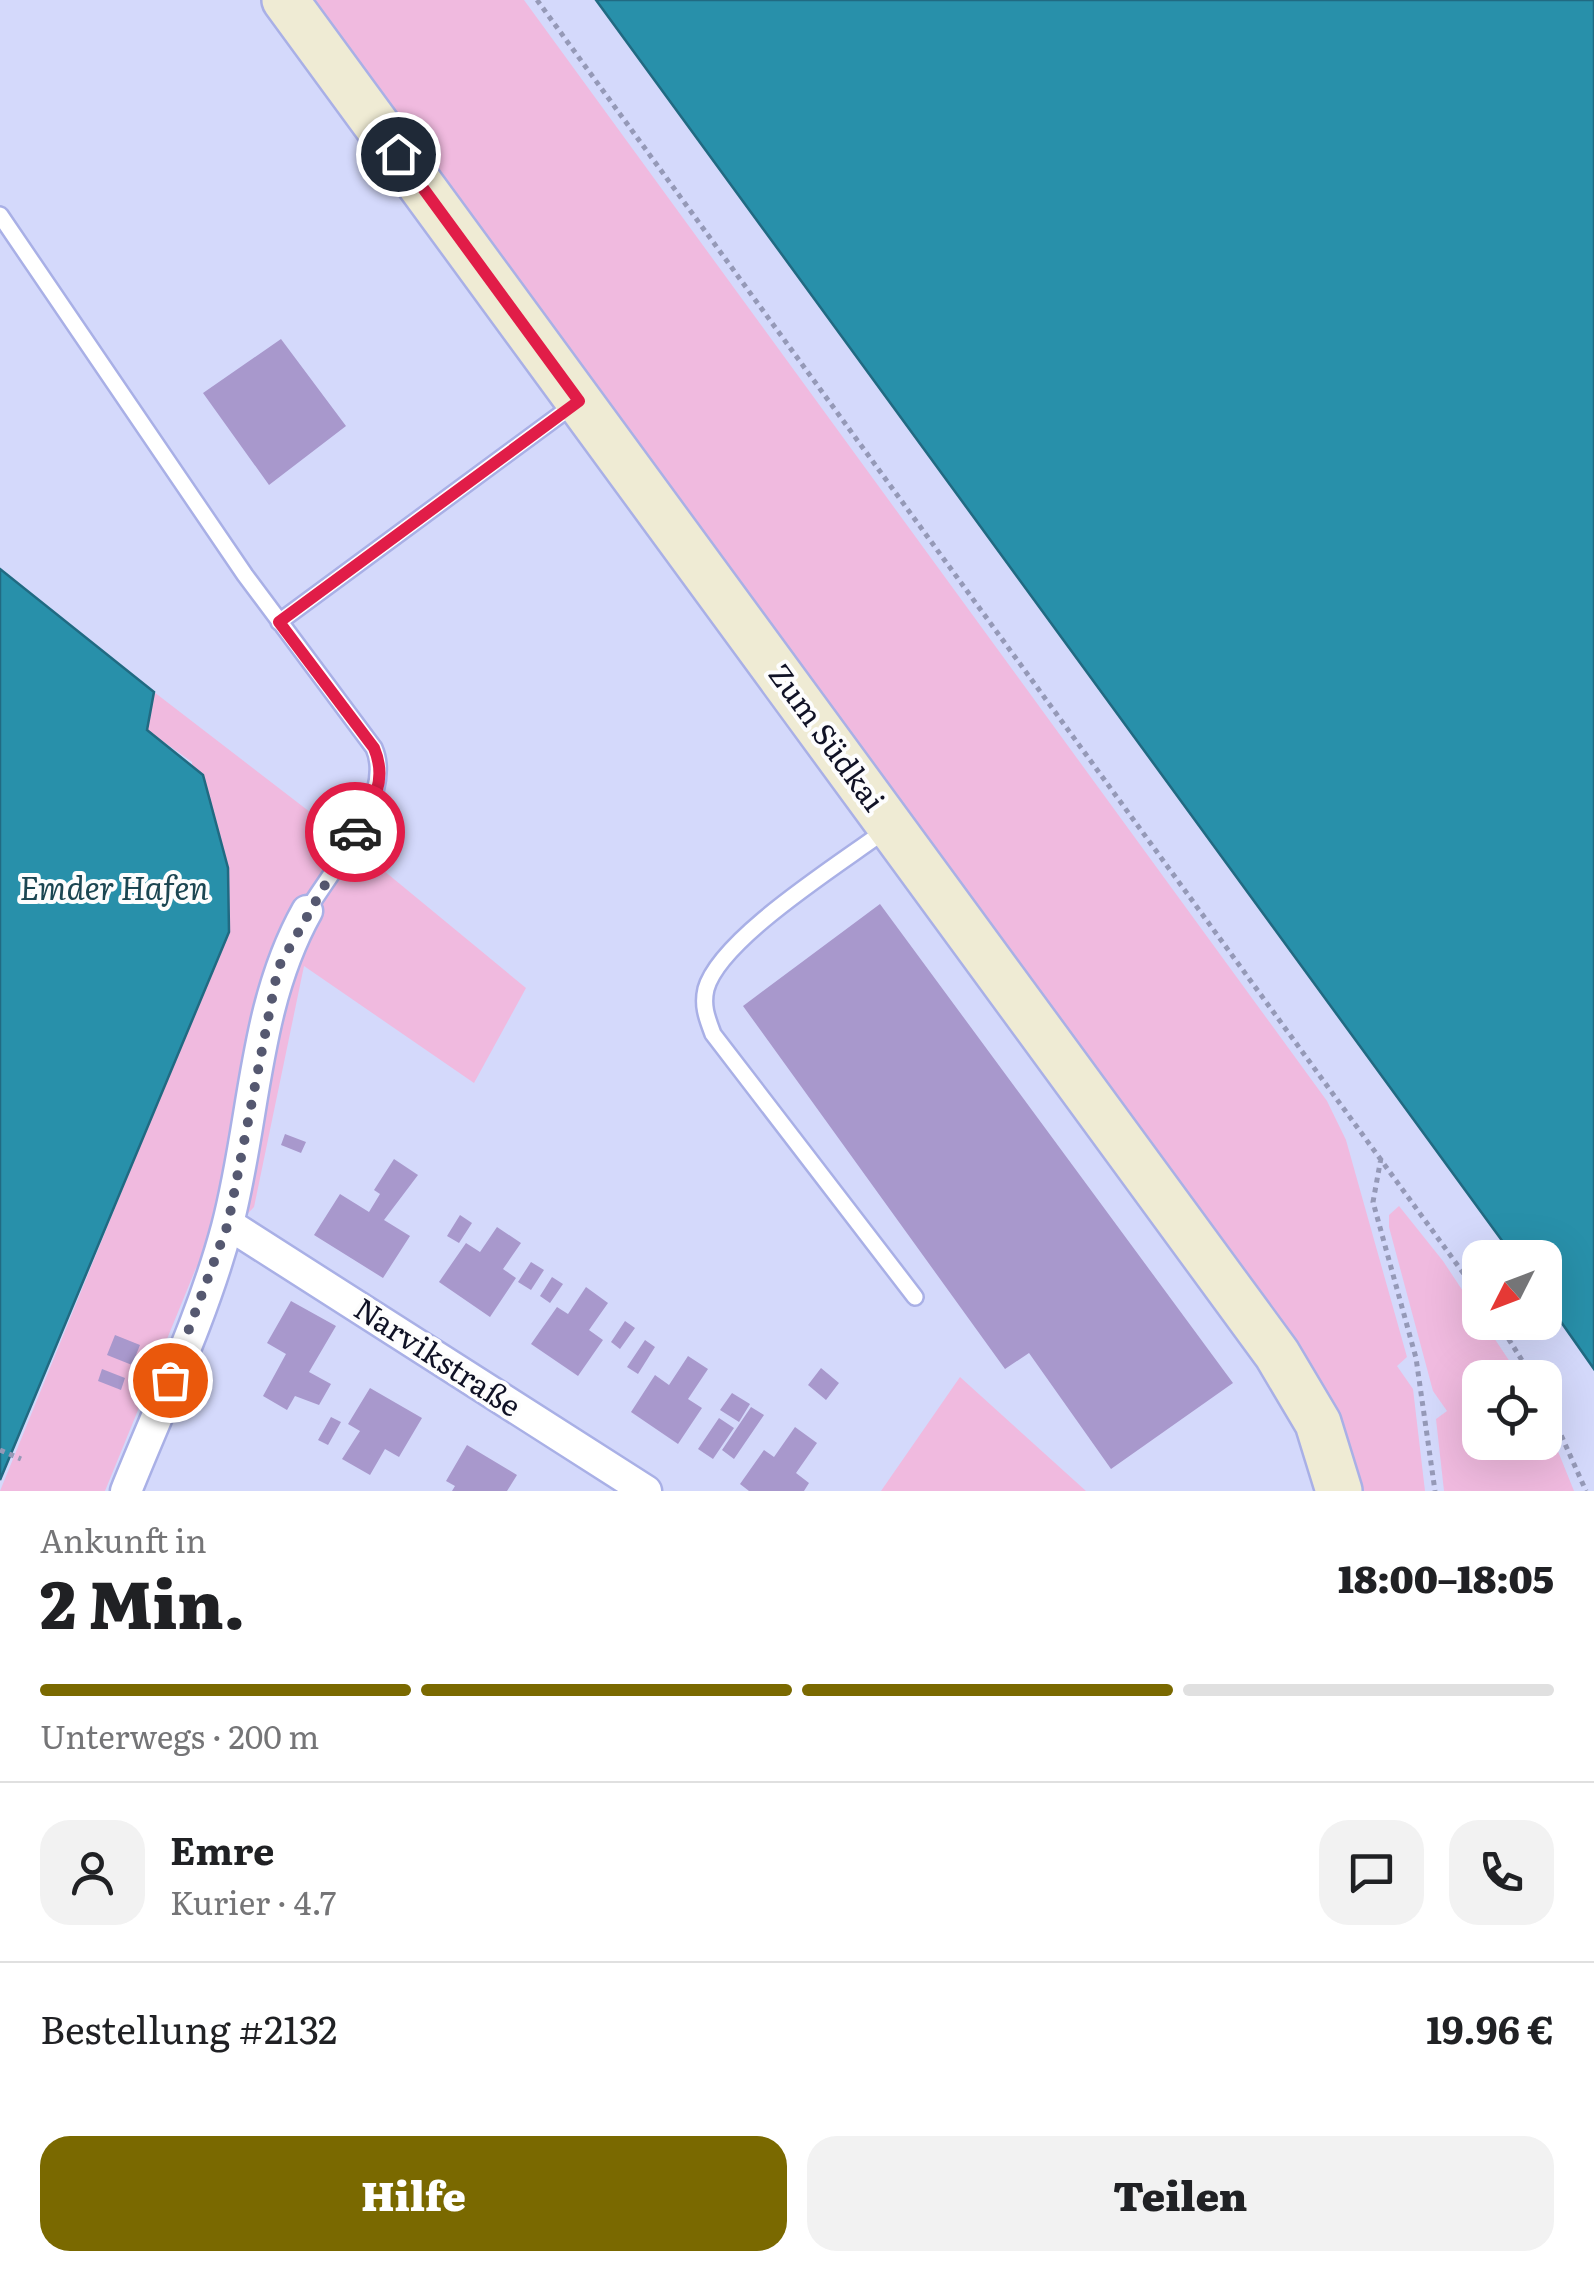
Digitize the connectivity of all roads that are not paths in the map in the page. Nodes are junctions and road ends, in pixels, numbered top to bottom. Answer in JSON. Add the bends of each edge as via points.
{"nodes":[{"id":1,"x":284,"y":0,"type":"edge"},
{"id":2,"x":0,"y":215,"type":"edge"},
{"id":3,"x":579,"y":401,"type":"junction"},
{"id":4,"x":279,"y":622,"type":"junction"},
{"id":5,"x":890,"y":826,"type":"junction"},
{"id":6,"x":306,"y":910,"type":"joint"},
{"id":7,"x":228,"y":1224,"type":"junction"},
{"id":8,"x":914,"y":1297,"type":"dead end"},
{"id":9,"x":126,"y":1491,"type":"edge"},
{"id":10,"x":646,"y":1491,"type":"edge"},
{"id":11,"x":1340,"y":1491,"type":"edge"}],
"edges":[{"from":1,"to":3,"type":"street","name":"Zum Südkai"},
{"from":2,"to":4,"type":"lane"},
{"from":3,"to":4,"type":"lane"},
{"from":3,"to":5,"type":"street","name":"Zum Südkai"},
{"from":4,"to":6,"type":"lane","via":[[382,765],[375,799]]},
{"from":5,"to":8,"type":"lane","via":[[733,948],[706,988],[704,1012],[713,1034]]},
{"from":5,"to":11,"type":"street","name":"Zum Südkai","via":[[1297,1384]]},
{"from":6,"to":7,"type":"street","via":[[278,968]]},
{"from":7,"to":9,"type":"street"},
{"from":7,"to":10,"type":"street","name":"Narvikstraße"}]}
